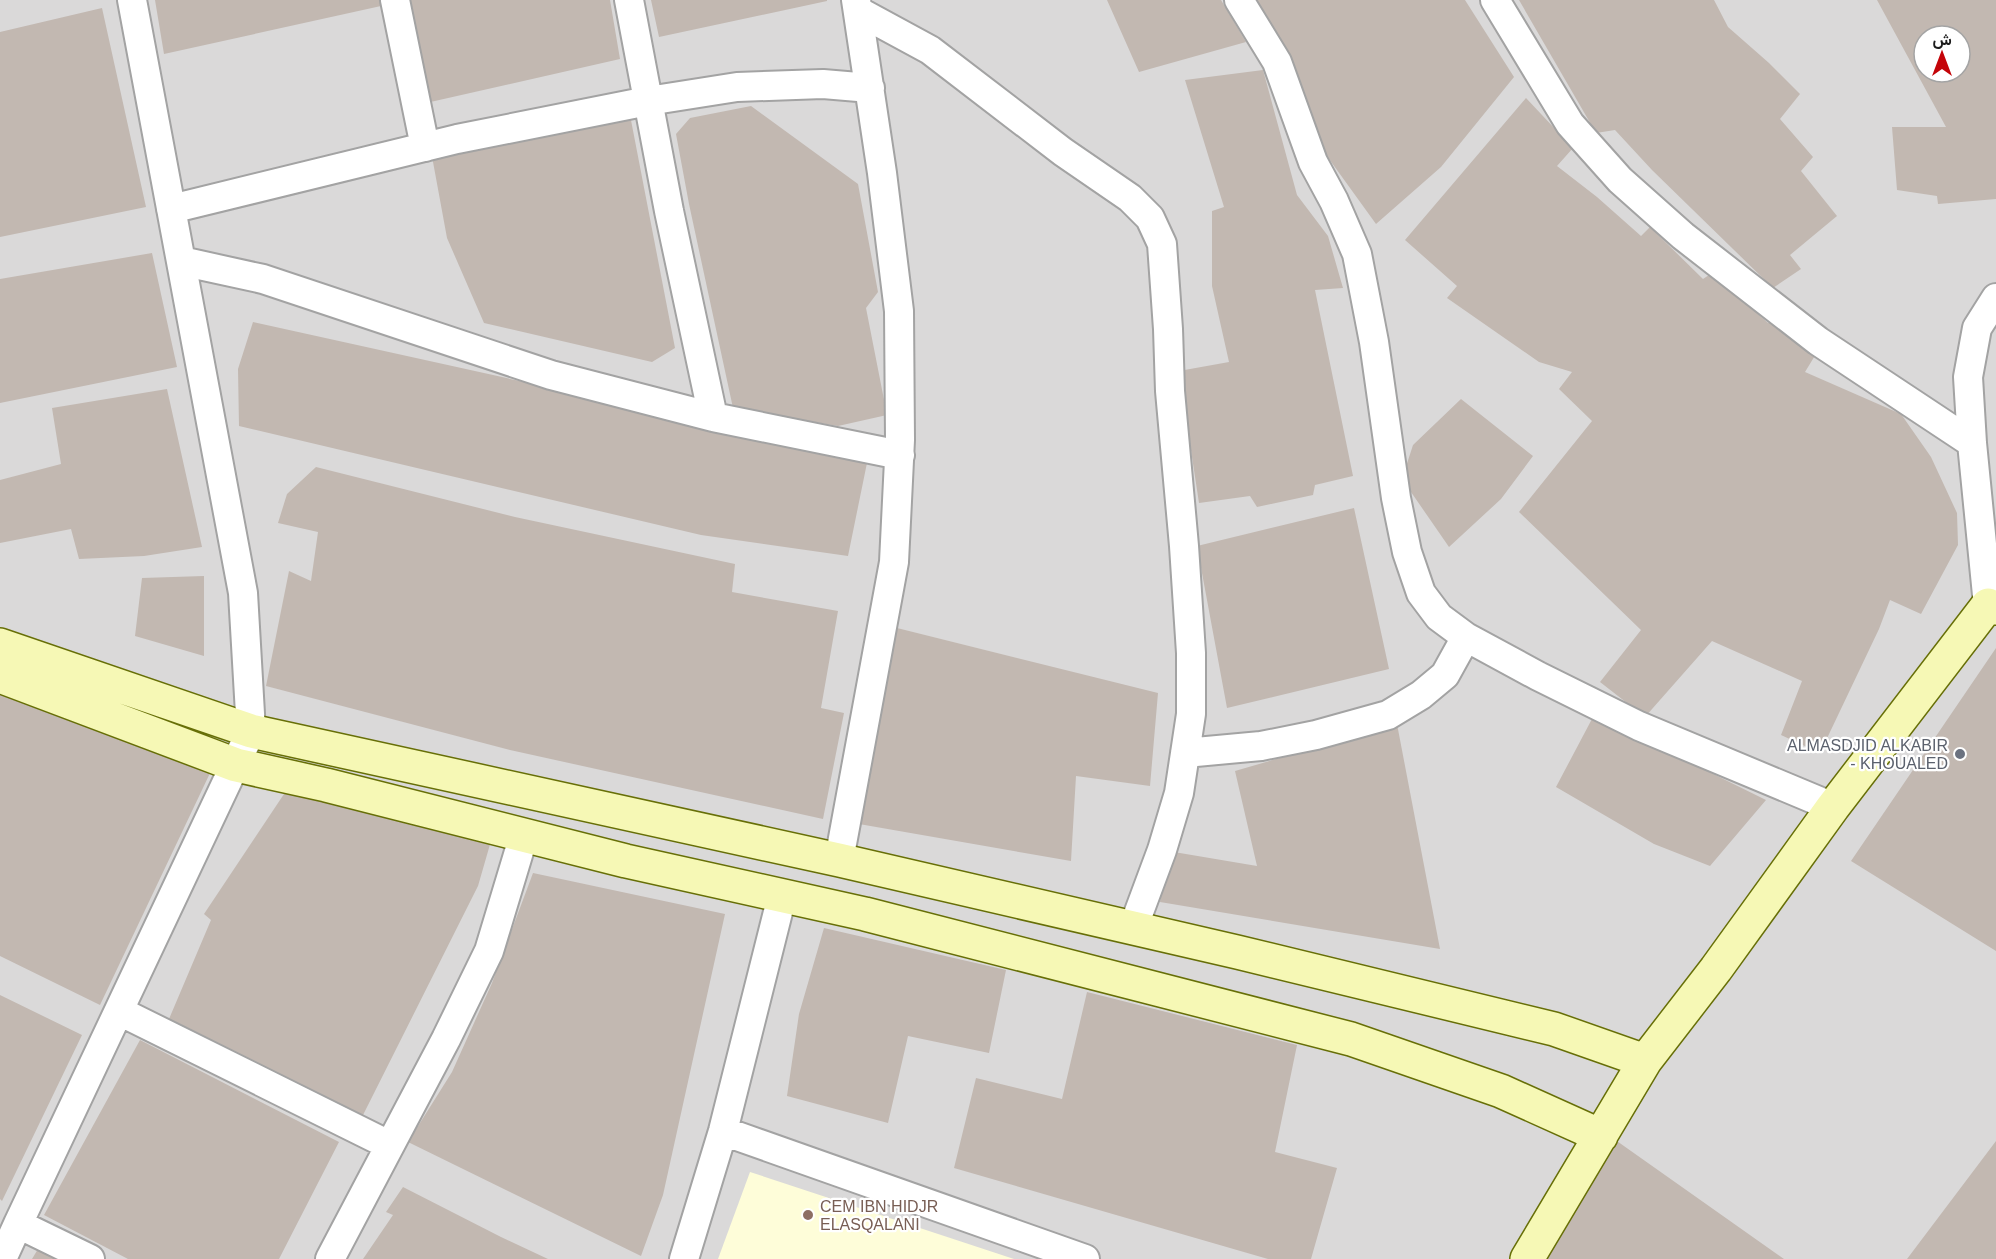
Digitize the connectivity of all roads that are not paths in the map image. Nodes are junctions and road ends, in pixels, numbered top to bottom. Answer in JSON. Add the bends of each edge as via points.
{"nodes":[{"id":1,"x":132,"y":0,"type":"edge"},
{"id":2,"x":395,"y":0,"type":"edge"},
{"id":3,"x":629,"y":0,"type":"edge"},
{"id":4,"x":1239,"y":0,"type":"edge"},
{"id":5,"x":1495,"y":0,"type":"edge"},
{"id":6,"x":857,"y":5,"type":"edge"},
{"id":7,"x":870,"y":88,"type":"junction"},
{"id":8,"x":648,"y":101,"type":"junction"},
{"id":9,"x":425,"y":147,"type":"junction"},
{"id":10,"x":171,"y":209,"type":"junction"},
{"id":11,"x":181,"y":261,"type":"junction"},
{"id":12,"x":1996,"y":298,"type":"edge"},
{"id":13,"x":713,"y":417,"type":"junction"},
{"id":14,"x":1972,"y":442,"type":"junction"},
{"id":15,"x":900,"y":455,"type":"junction"},
{"id":16,"x":1992,"y":606,"type":"edge"},
{"id":17,"x":1466,"y":637,"type":"junction"},
{"id":18,"x":0,"y":645,"type":"edge"},
{"id":19,"x":0,"y":676,"type":"edge"},
{"id":20,"x":251,"y":731,"type":"junction"},
{"id":21,"x":1185,"y":753,"type":"junction"},
{"id":22,"x":236,"y":765,"type":"junction"},
{"id":23,"x":1833,"y":807,"type":"junction"},
{"id":24,"x":524,"y":835,"type":"junction"},
{"id":25,"x":839,"y":860,"type":"junction"},
{"id":26,"x":782,"y":896,"type":"junction"},
{"id":27,"x":1133,"y":928,"type":"junction"},
{"id":28,"x":119,"y":1011,"type":"junction"},
{"id":29,"x":1645,"y":1061,"type":"junction"},
{"id":30,"x":723,"y":1131,"type":"junction"},
{"id":31,"x":1601,"y":1136,"type":"junction"},
{"id":32,"x":389,"y":1145,"type":"junction"},
{"id":33,"x":18,"y":1224,"type":"junction"},
{"id":34,"x":2,"y":1259,"type":"edge"},
{"id":35,"x":90,"y":1259,"type":"edge"},
{"id":36,"x":330,"y":1259,"type":"edge"},
{"id":37,"x":684,"y":1259,"type":"edge"},
{"id":38,"x":1085,"y":1259,"type":"edge"},
{"id":39,"x":1527,"y":1259,"type":"edge"}],
"edges":[{"from":1,"to":10,"type":"street"},
{"from":2,"to":9,"type":"street"},
{"from":3,"to":8,"type":"street"},
{"from":4,"to":17,"type":"street","via":[[1277,62],[1313,162],[1357,255],[1396,498],[1407,552],[1421,593],[1438,617]]},
{"from":5,"to":14,"type":"street","via":[[1570,124],[1620,180],[1683,236],[1818,341]]},
{"from":6,"to":7,"type":"street"},
{"from":6,"to":21,"type":"street","via":[[930,50],[1130,198],[1150,218],[1158,233],[1164,262],[1191,653],[1191,714]]},
{"from":7,"to":8,"type":"street","via":[[823,84],[737,87]]},
{"from":7,"to":15,"type":"street","via":[[899,310]]},
{"from":8,"to":9,"type":"street"},
{"from":8,"to":13,"type":"street"},
{"from":9,"to":10,"type":"street"},
{"from":10,"to":11,"type":"street"},
{"from":11,"to":13,"type":"street","via":[[263,279],[551,375]]},
{"from":11,"to":20,"type":"street","via":[[243,593]]},
{"from":12,"to":14,"type":"street","via":[[1977,328],[1968,377]]},
{"from":13,"to":15,"type":"street"},
{"from":14,"to":16,"type":"street"},
{"from":15,"to":25,"type":"street","via":[[894,562]]},
{"from":16,"to":23,"type":"street"},
{"from":17,"to":21,"type":"street","via":[[1445,675],[1388,715],[1261,746]]},
{"from":17,"to":23,"type":"street","via":[[1639,726]]},
{"from":18,"to":20,"type":"street"},
{"from":19,"to":22,"type":"street"},
{"from":20,"to":22,"type":"street"},
{"from":20,"to":25,"type":"street"},
{"from":21,"to":27,"type":"street","via":[[1179,793]]},
{"from":22,"to":24,"type":"street"},
{"from":22,"to":28,"type":"street"},
{"from":23,"to":29,"type":"street"},
{"from":24,"to":26,"type":"street"},
{"from":24,"to":32,"type":"street","via":[[489,951]]},
{"from":25,"to":27,"type":"street"},
{"from":26,"to":30,"type":"street"},
{"from":26,"to":31,"type":"street","via":[[1351,1039],[1501,1091]]},
{"from":27,"to":29,"type":"street","via":[[1554,1029]]},
{"from":28,"to":32,"type":"street"},
{"from":28,"to":33,"type":"street"},
{"from":29,"to":31,"type":"street"},
{"from":30,"to":37,"type":"street"},
{"from":30,"to":38,"type":"street"},
{"from":31,"to":39,"type":"street"},
{"from":32,"to":36,"type":"street"},
{"from":33,"to":34,"type":"street"},
{"from":33,"to":35,"type":"street"}]}
